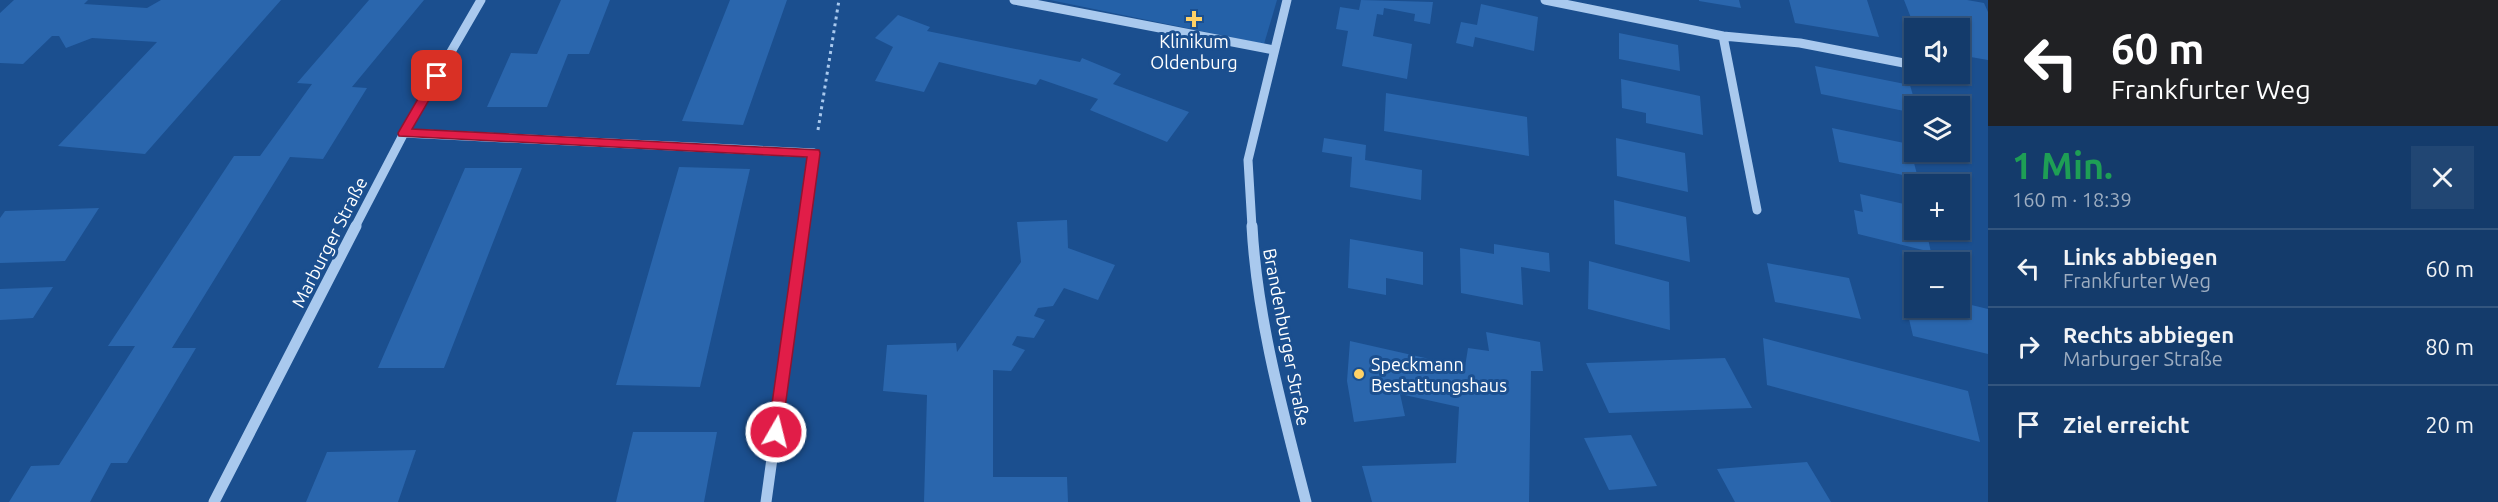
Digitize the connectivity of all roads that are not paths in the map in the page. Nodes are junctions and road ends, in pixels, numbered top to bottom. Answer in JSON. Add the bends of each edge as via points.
{"nodes":[{"id":1,"x":481,"y":0,"type":"edge"},
{"id":2,"x":1014,"y":0,"type":"edge"},
{"id":3,"x":1287,"y":0,"type":"edge"},
{"id":4,"x":1545,"y":0,"type":"edge"},
{"id":5,"x":1723,"y":36,"type":"junction"},
{"id":6,"x":1274,"y":50,"type":"junction"},
{"id":7,"x":1904,"y":63,"type":"edge"},
{"id":8,"x":404,"y":133,"type":"junction"},
{"id":9,"x":1757,"y":210,"type":"dead end"},
{"id":10,"x":214,"y":502,"type":"edge"},
{"id":11,"x":766,"y":502,"type":"edge"},
{"id":12,"x":1306,"y":502,"type":"edge"}],
"edges":[{"from":1,"to":8,"type":"street","name":"Marburger Straße"},
{"from":2,"to":6,"type":"street"},
{"from":3,"to":6,"type":"street","name":"Brandenburger Straße"},
{"from":4,"to":5,"type":"street"},
{"from":5,"to":7,"type":"street","via":[[1800,43]]},
{"from":5,"to":9,"type":"street"},
{"from":6,"to":12,"type":"street","name":"Brandenburger Straße","via":[[1248,160],[1254,266]]},
{"from":8,"to":10,"type":"street","name":"Marburger Straße"},
{"from":8,"to":11,"type":"street","via":[[814,153]]}]}
